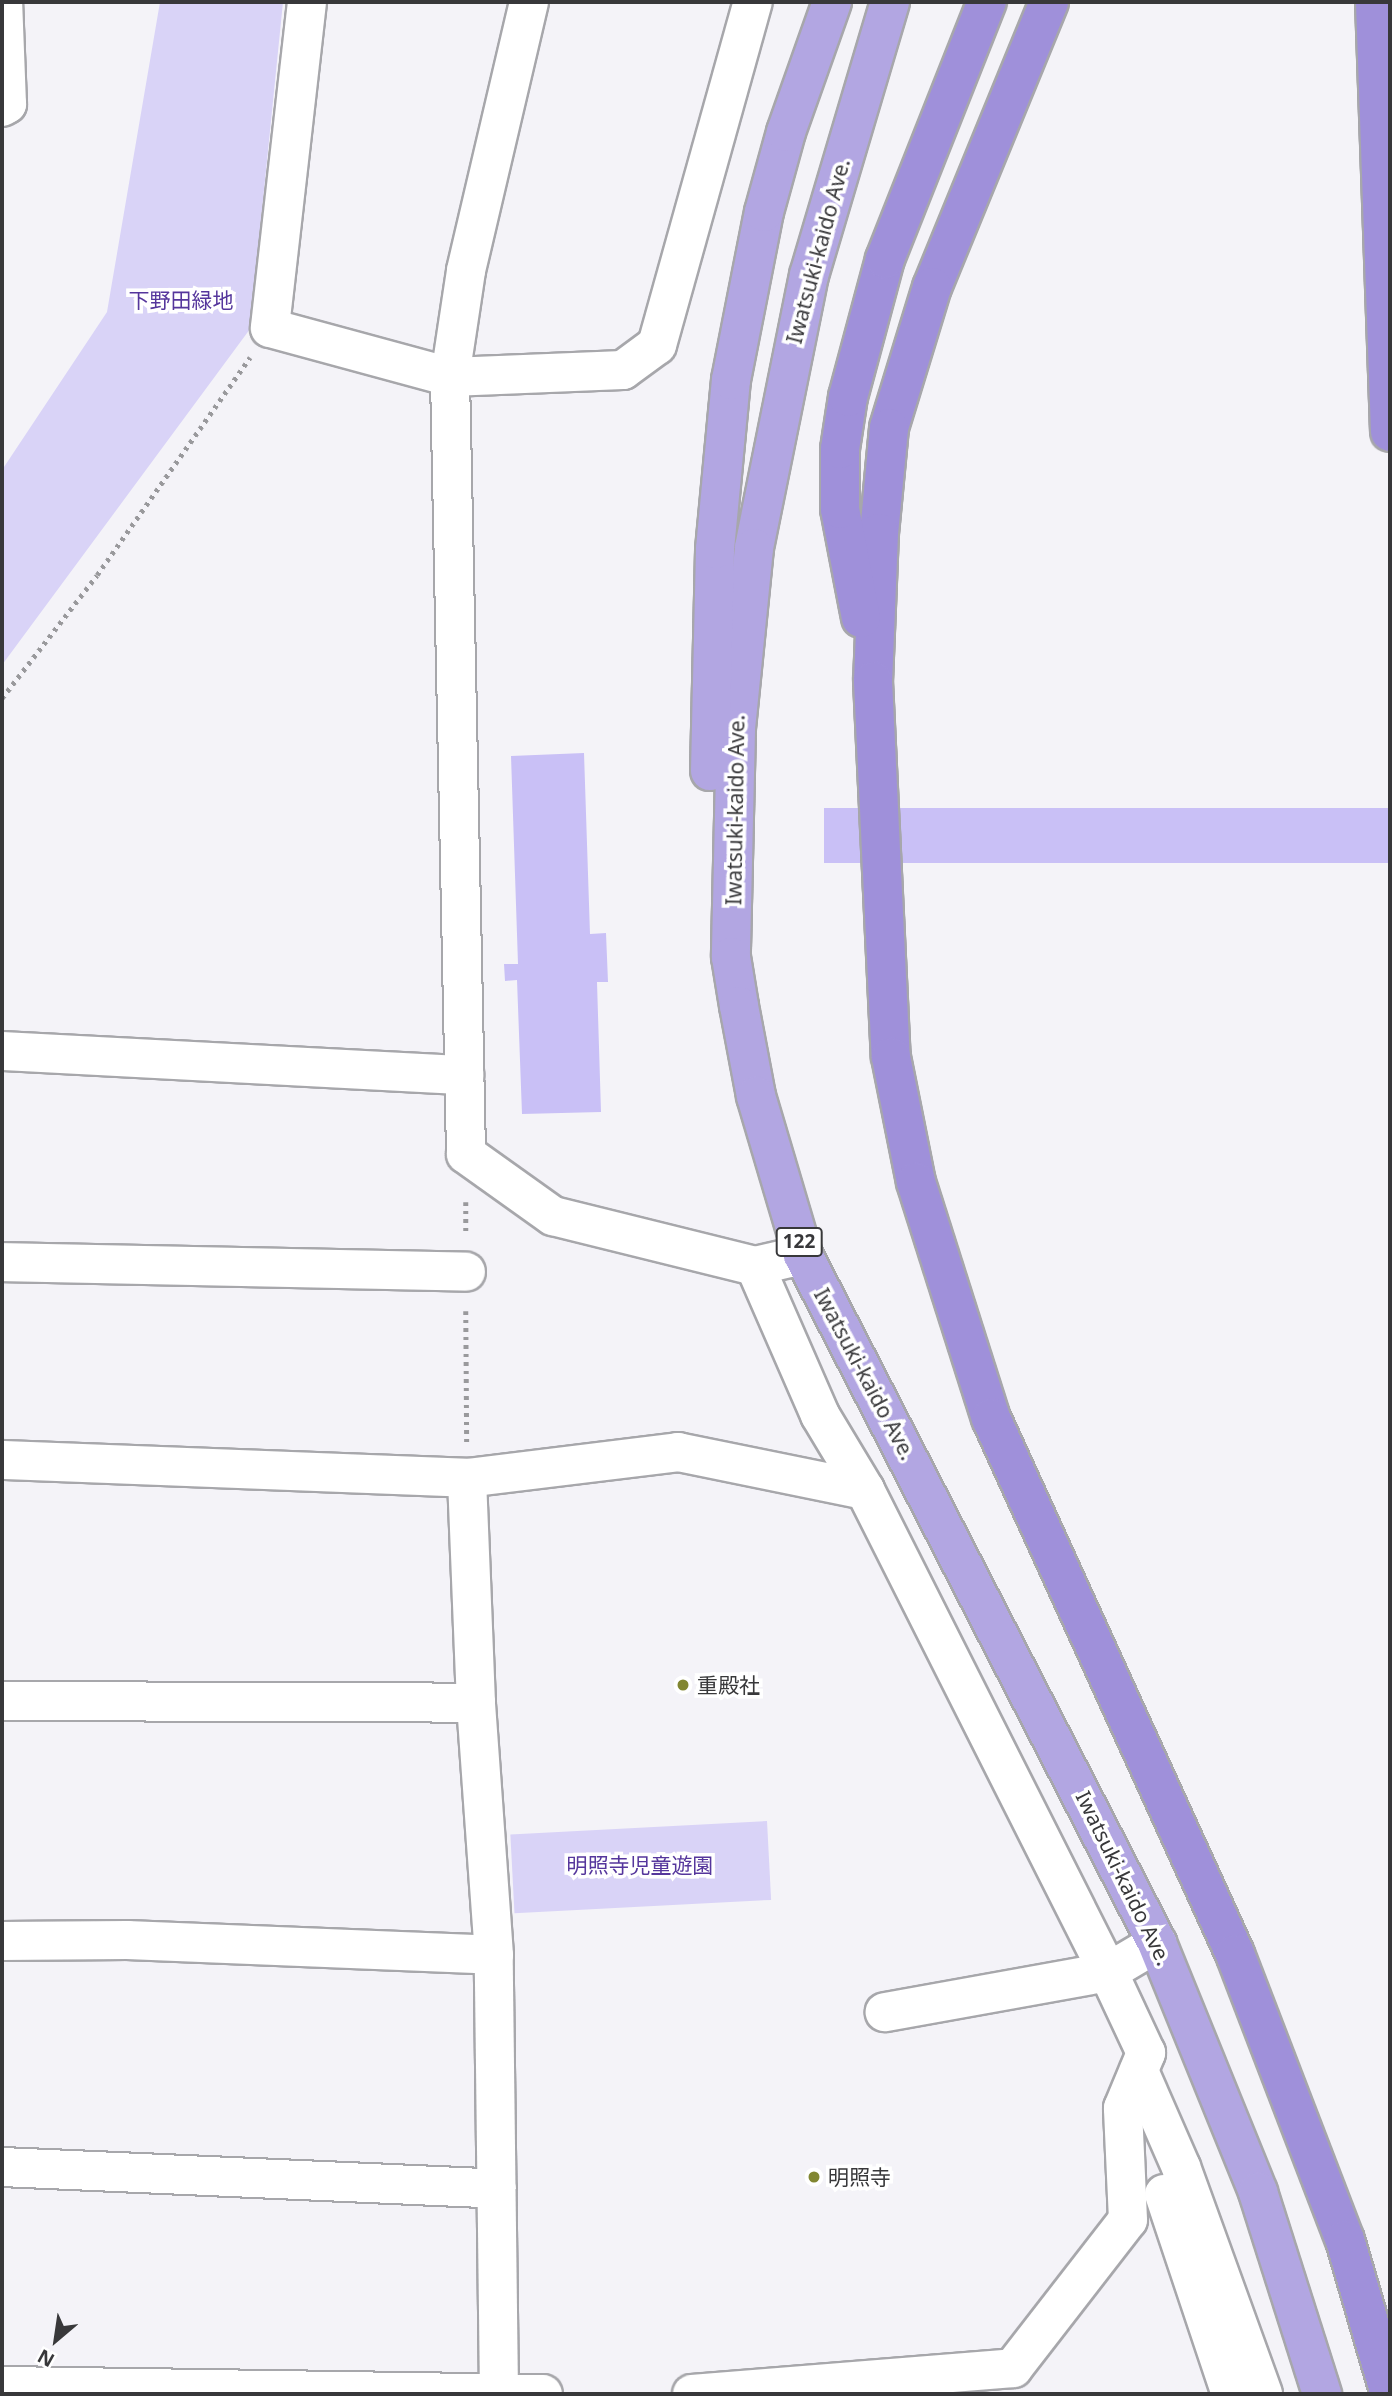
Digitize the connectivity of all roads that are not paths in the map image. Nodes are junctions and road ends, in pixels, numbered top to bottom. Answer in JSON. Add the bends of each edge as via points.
{"nodes":[{"id":1,"x":3,"y":2,"type":"edge"},
{"id":2,"x":307,"y":2,"type":"edge"},
{"id":3,"x":529,"y":2,"type":"edge"},
{"id":4,"x":753,"y":2,"type":"edge"},
{"id":5,"x":832,"y":2,"type":"edge"},
{"id":6,"x":890,"y":2,"type":"edge"},
{"id":7,"x":985,"y":2,"type":"edge"},
{"id":8,"x":1049,"y":2,"type":"edge"},
{"id":9,"x":1375,"y":2,"type":"edge"},
{"id":10,"x":2,"y":107,"type":"edge"},
{"id":11,"x":450,"y":377,"type":"junction"},
{"id":12,"x":1390,"y":432,"type":"edge"},
{"id":13,"x":873,"y":681,"type":"junction"},
{"id":14,"x":731,"y":957,"type":"junction"},
{"id":15,"x":2,"y":1051,"type":"edge"},
{"id":16,"x":464,"y":1075,"type":"junction"},
{"id":17,"x":803,"y":1255,"type":"junction"},
{"id":18,"x":2,"y":1262,"type":"edge"},
{"id":19,"x":755,"y":1266,"type":"junction"},
{"id":20,"x":466,"y":1272,"type":"road end"},
{"id":21,"x":2,"y":1460,"type":"edge"},
{"id":22,"x":467,"y":1478,"type":"junction"},
{"id":23,"x":865,"y":1490,"type":"junction"},
{"id":24,"x":2,"y":1700,"type":"edge"},
{"id":25,"x":476,"y":1703,"type":"junction"},
{"id":26,"x":2,"y":1941,"type":"edge"},
{"id":27,"x":1157,"y":1943,"type":"junction"},
{"id":28,"x":494,"y":1955,"type":"junction"},
{"id":29,"x":1108,"y":1972,"type":"junction"},
{"id":30,"x":885,"y":2012,"type":"dead end"},
{"id":31,"x":1139,"y":2071,"type":"junction"},
{"id":32,"x":1123,"y":2108,"type":"junction"},
{"id":33,"x":2,"y":2167,"type":"edge"},
{"id":34,"x":497,"y":2189,"type":"junction"},
{"id":35,"x":973,"y":2382,"type":"edge"},
{"id":36,"x":2,"y":2386,"type":"edge"},
{"id":37,"x":499,"y":2393,"type":"edge"},
{"id":38,"x":543,"y":2394,"type":"edge"},
{"id":39,"x":692,"y":2394,"type":"edge"},
{"id":40,"x":1231,"y":2394,"type":"edge"},
{"id":41,"x":1262,"y":2394,"type":"edge"},
{"id":42,"x":1322,"y":2394,"type":"edge"},
{"id":43,"x":1390,"y":2394,"type":"edge"}],
"edges":[{"from":1,"to":10,"type":"street","via":[[7,104]]},
{"from":2,"to":11,"type":"street","via":[[270,328]]},
{"from":3,"to":11,"type":"street","via":[[466,271]]},
{"from":4,"to":11,"type":"street","via":[[657,345],[623,370]]},
{"from":5,"to":14,"type":"highway","via":[[764,212],[730,393],[715,550],[709,714],[712,850]]},
{"from":6,"to":14,"type":"highway","name":"Iwatsuki-kaido Ave.","number":"122","via":[[809,275],[754,548],[736,729]]},
{"from":7,"to":13,"type":"highway","via":[[964,68],[885,259],[865,326],[840,449],[840,509]]},
{"from":8,"to":13,"type":"highway","via":[[932,287],[889,428]]},
{"from":9,"to":12,"type":"highway"},
{"from":11,"to":16,"type":"street"},
{"from":13,"to":43,"type":"highway","via":[[891,1057],[916,1182],[991,1418],[1235,1954],[1346,2240]]},
{"from":14,"to":17,"type":"highway","name":"Iwatsuki-kaido Ave.","number":"122","via":[[756,1096]]},
{"from":15,"to":16,"type":"street"},
{"from":16,"to":19,"type":"street","via":[[466,1154],[553,1216]]},
{"from":17,"to":19,"type":"street"},
{"from":17,"to":27,"type":"highway","name":"Iwatsuki-kaido Ave.","number":"122"},
{"from":18,"to":20,"type":"street"},
{"from":19,"to":23,"type":"street","via":[[820,1415]]},
{"from":21,"to":22,"type":"street"},
{"from":22,"to":23,"type":"street","via":[[678,1452]]},
{"from":22,"to":25,"type":"street"},
{"from":23,"to":29,"type":"street"},
{"from":24,"to":25,"type":"street"},
{"from":25,"to":28,"type":"street"},
{"from":26,"to":28,"type":"street","via":[[127,1940]]},
{"from":27,"to":29,"type":"street"},
{"from":27,"to":42,"type":"highway","name":"Iwatsuki-kaido Ave.","number":"122","via":[[1258,2192]]},
{"from":28,"to":34,"type":"street"},
{"from":29,"to":30,"type":"street"},
{"from":29,"to":31,"type":"street","via":[[1146,2053]]},
{"from":31,"to":32,"type":"street"},
{"from":31,"to":41,"type":"street","via":[[1181,2166]]},
{"from":32,"to":35,"type":"street","via":[[1128,2220],[1013,2368]]},
{"from":32,"to":40,"type":"street","via":[[1154,2163]]},
{"from":33,"to":34,"type":"street"},
{"from":34,"to":37,"type":"street"},
{"from":35,"to":39,"type":"street"},
{"from":36,"to":37,"type":"street"},
{"from":37,"to":38,"type":"street"}]}
